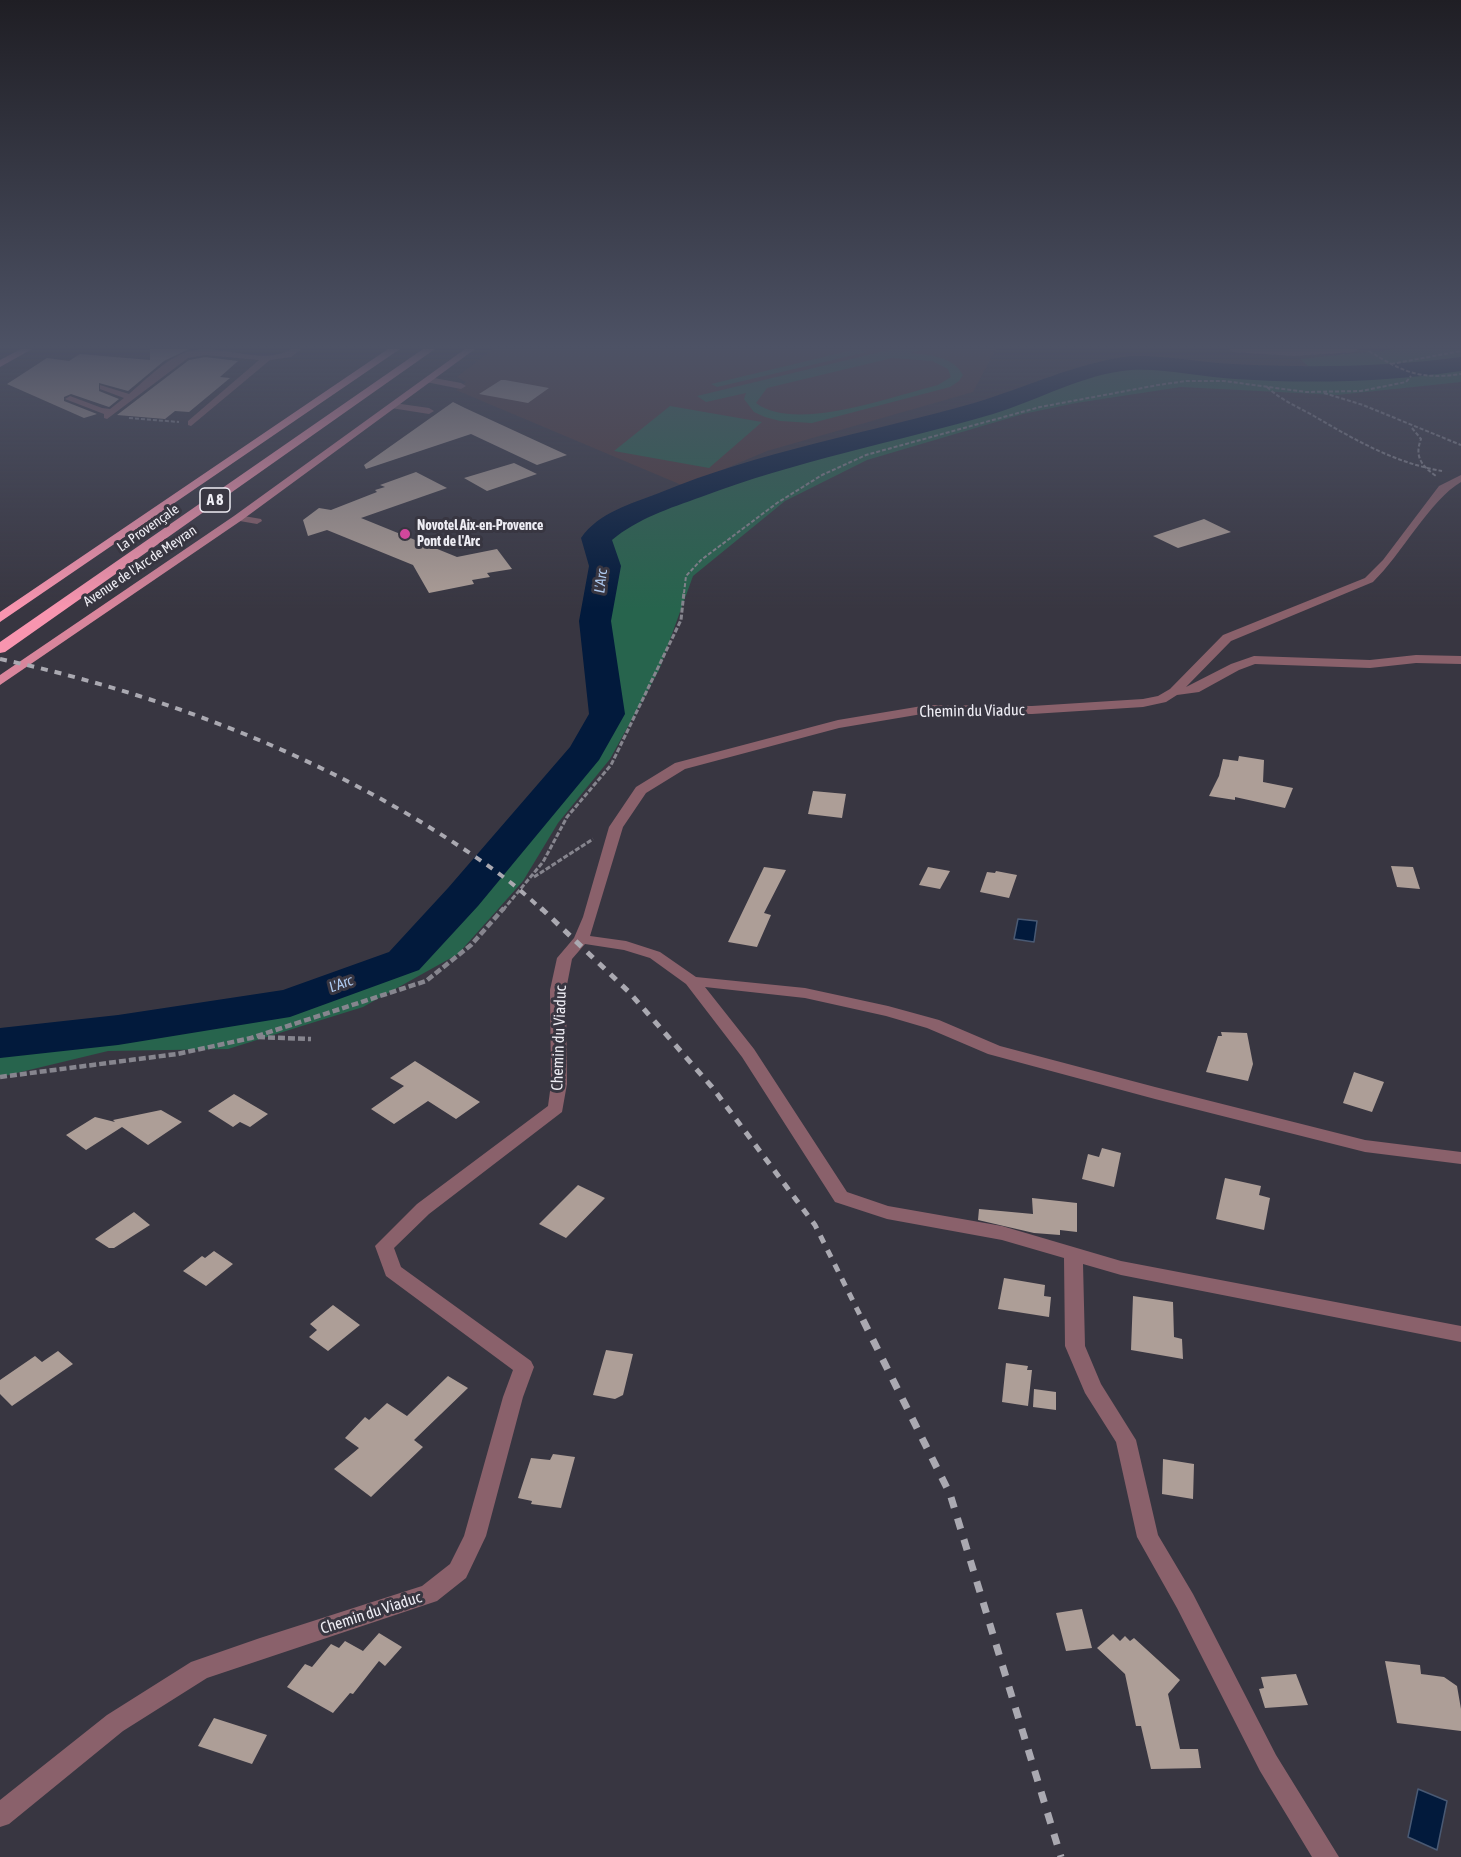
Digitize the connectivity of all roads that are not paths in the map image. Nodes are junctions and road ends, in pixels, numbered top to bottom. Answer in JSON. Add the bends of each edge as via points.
{"nodes":[{"id":1,"x":271,"y":436,"type":"edge"},
{"id":2,"x":306,"y":436,"type":"edge"},
{"id":3,"x":353,"y":436,"type":"edge"},
{"id":4,"x":1452,"y":478,"type":"edge"},
{"id":5,"x":238,"y":518,"type":"junction"},
{"id":6,"x":258,"y":521,"type":"dead end"},
{"id":7,"x":0,"y":618,"type":"edge"},
{"id":8,"x":0,"y":649,"type":"edge"},
{"id":9,"x":1461,"y":660,"type":"edge"},
{"id":10,"x":0,"y":681,"type":"edge"},
{"id":11,"x":1174,"y":692,"type":"junction"},
{"id":12,"x":580,"y":939,"type":"junction"},
{"id":13,"x":692,"y":981,"type":"junction"},
{"id":14,"x":1461,"y":1158,"type":"edge"},
{"id":15,"x":1073,"y":1254,"type":"junction"},
{"id":16,"x":1461,"y":1334,"type":"edge"},
{"id":17,"x":0,"y":1815,"type":"edge"},
{"id":18,"x":1326,"y":1857,"type":"edge"}],
"edges":[{"from":1,"to":7,"type":"highway","name":"La Provençale","number":"A 8"},
{"from":2,"to":8,"type":"highway","name":"La Provençale","number":"A 8"},
{"from":3,"to":5,"type":"main road","name":"Avenue de l'Arc de Meyran"},
{"from":4,"to":11,"type":"street","name":"Chemin du Viaduc","via":[[1369,580],[1227,638]]},
{"from":5,"to":6,"type":"street"},
{"from":5,"to":10,"type":"main road","name":"Avenue de l'Arc de Meyran"},
{"from":9,"to":11,"type":"street","via":[[1370,664],[1254,660],[1195,689]]},
{"from":11,"to":12,"type":"street","name":"Chemin du Viaduc","via":[[1143,703],[1032,710],[928,709],[838,724],[680,766],[641,790],[616,827]]},
{"from":12,"to":13,"type":"street","via":[[655,955]]},
{"from":12,"to":17,"type":"street","name":"Chemin du Viaduc","via":[[565,958],[558,990],[556,1108],[423,1209],[384,1246],[393,1271],[524,1367],[475,1536],[458,1571],[429,1594],[199,1670],[115,1723]]},
{"from":13,"to":14,"type":"street","via":[[805,993],[888,1011],[933,1024],[994,1050],[1155,1093],[1365,1146]]},
{"from":13,"to":15,"type":"street","via":[[748,1053],[841,1197],[887,1212],[1002,1233]]},
{"from":15,"to":16,"type":"street","via":[[1120,1268]]},
{"from":15,"to":18,"type":"street","via":[[1075,1346],[1092,1387],[1126,1440],[1148,1537],[1268,1763]]}]}
